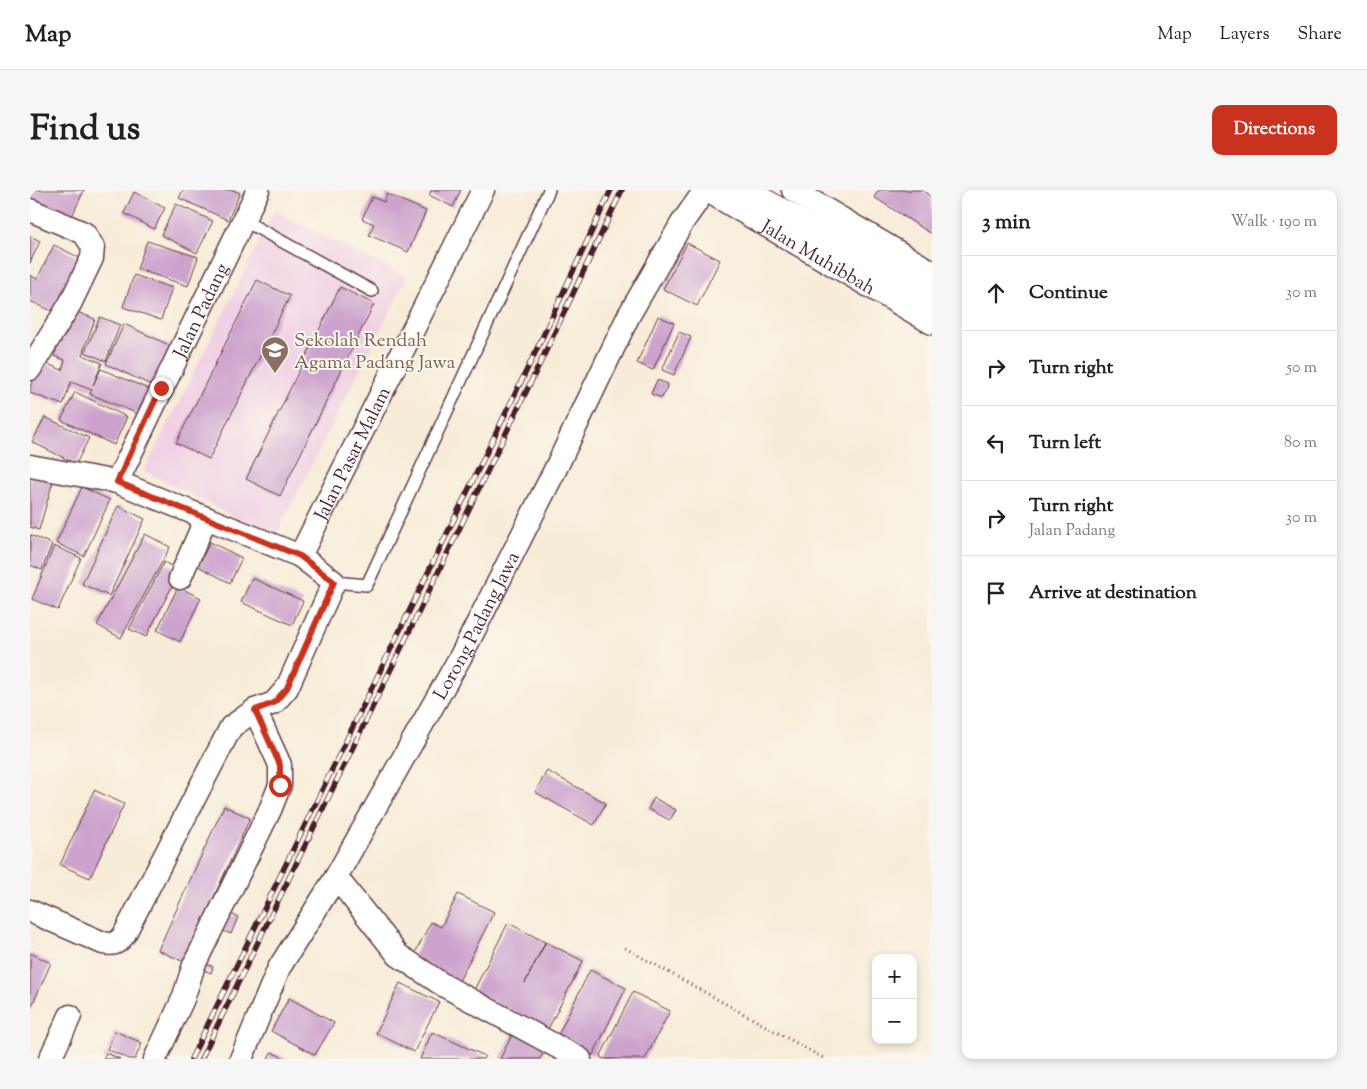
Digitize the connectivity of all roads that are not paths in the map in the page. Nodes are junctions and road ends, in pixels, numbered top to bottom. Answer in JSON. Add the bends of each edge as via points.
{"nodes":[{"id":1,"x":258,"y":190,"type":"edge"},
{"id":2,"x":483,"y":190,"type":"edge"},
{"id":3,"x":549,"y":190,"type":"edge"},
{"id":4,"x":706,"y":190,"type":"edge"},
{"id":5,"x":740,"y":190,"type":"edge"},
{"id":6,"x":793,"y":190,"type":"edge"},
{"id":7,"x":30,"y":210,"type":"edge"},
{"id":8,"x":243,"y":220,"type":"junction"},
{"id":9,"x":932,"y":272,"type":"edge"},
{"id":10,"x":372,"y":292,"type":"dead end"},
{"id":11,"x":932,"y":297,"type":"edge"},
{"id":12,"x":932,"y":323,"type":"edge"},
{"id":13,"x":30,"y":369,"type":"edge"},
{"id":14,"x":30,"y":466,"type":"edge"},
{"id":15,"x":117,"y":482,"type":"junction"},
{"id":16,"x":206,"y":518,"type":"junction"},
{"id":17,"x":300,"y":556,"type":"junction"},
{"id":18,"x":180,"y":578,"type":"dead end"},
{"id":19,"x":334,"y":582,"type":"junction"},
{"id":20,"x":255,"y":710,"type":"junction"},
{"id":21,"x":336,"y":877,"type":"junction"},
{"id":22,"x":30,"y":911,"type":"edge"},
{"id":23,"x":70,"y":1016,"type":"dead end"},
{"id":24,"x":50,"y":1059,"type":"edge"},
{"id":25,"x":155,"y":1059,"type":"edge"},
{"id":26,"x":241,"y":1059,"type":"edge"},
{"id":27,"x":580,"y":1059,"type":"edge"}],
"edges":[{"from":1,"to":8,"type":"street","name":"Jalan Padang"},
{"from":2,"to":17,"type":"street","name":"Jalan Pasar Malam"},
{"from":3,"to":19,"type":"lane","via":[[367,585]]},
{"from":4,"to":12,"type":"street","name":"Jalan Muhibbah"},
{"from":4,"to":21,"type":"street","name":"Lorong Padang Jawa","via":[[682,222],[629,315],[462,654]]},
{"from":5,"to":11,"type":"street"},
{"from":6,"to":9,"type":"street"},
{"from":7,"to":13,"type":"street","via":[[84,233],[93,247],[92,258],[70,304]]},
{"from":8,"to":10,"type":"lane"},
{"from":8,"to":15,"type":"street","name":"Jalan Padang"},
{"from":14,"to":15,"type":"street"},
{"from":15,"to":16,"type":"street"},
{"from":16,"to":17,"type":"street"},
{"from":16,"to":18,"type":"street"},
{"from":17,"to":19,"type":"street"},
{"from":19,"to":20,"type":"street","via":[[287,688],[274,703]]},
{"from":20,"to":22,"type":"street","via":[[232,727],[118,942],[103,943]]},
{"from":20,"to":25,"type":"street","via":[[280,765],[280,785],[194,964],[183,999]]},
{"from":21,"to":26,"type":"street","name":"Lorong Padang Jawa","via":[[279,968]]},
{"from":21,"to":27,"type":"street","via":[[398,955],[443,985]]},
{"from":23,"to":24,"type":"street"}]}
